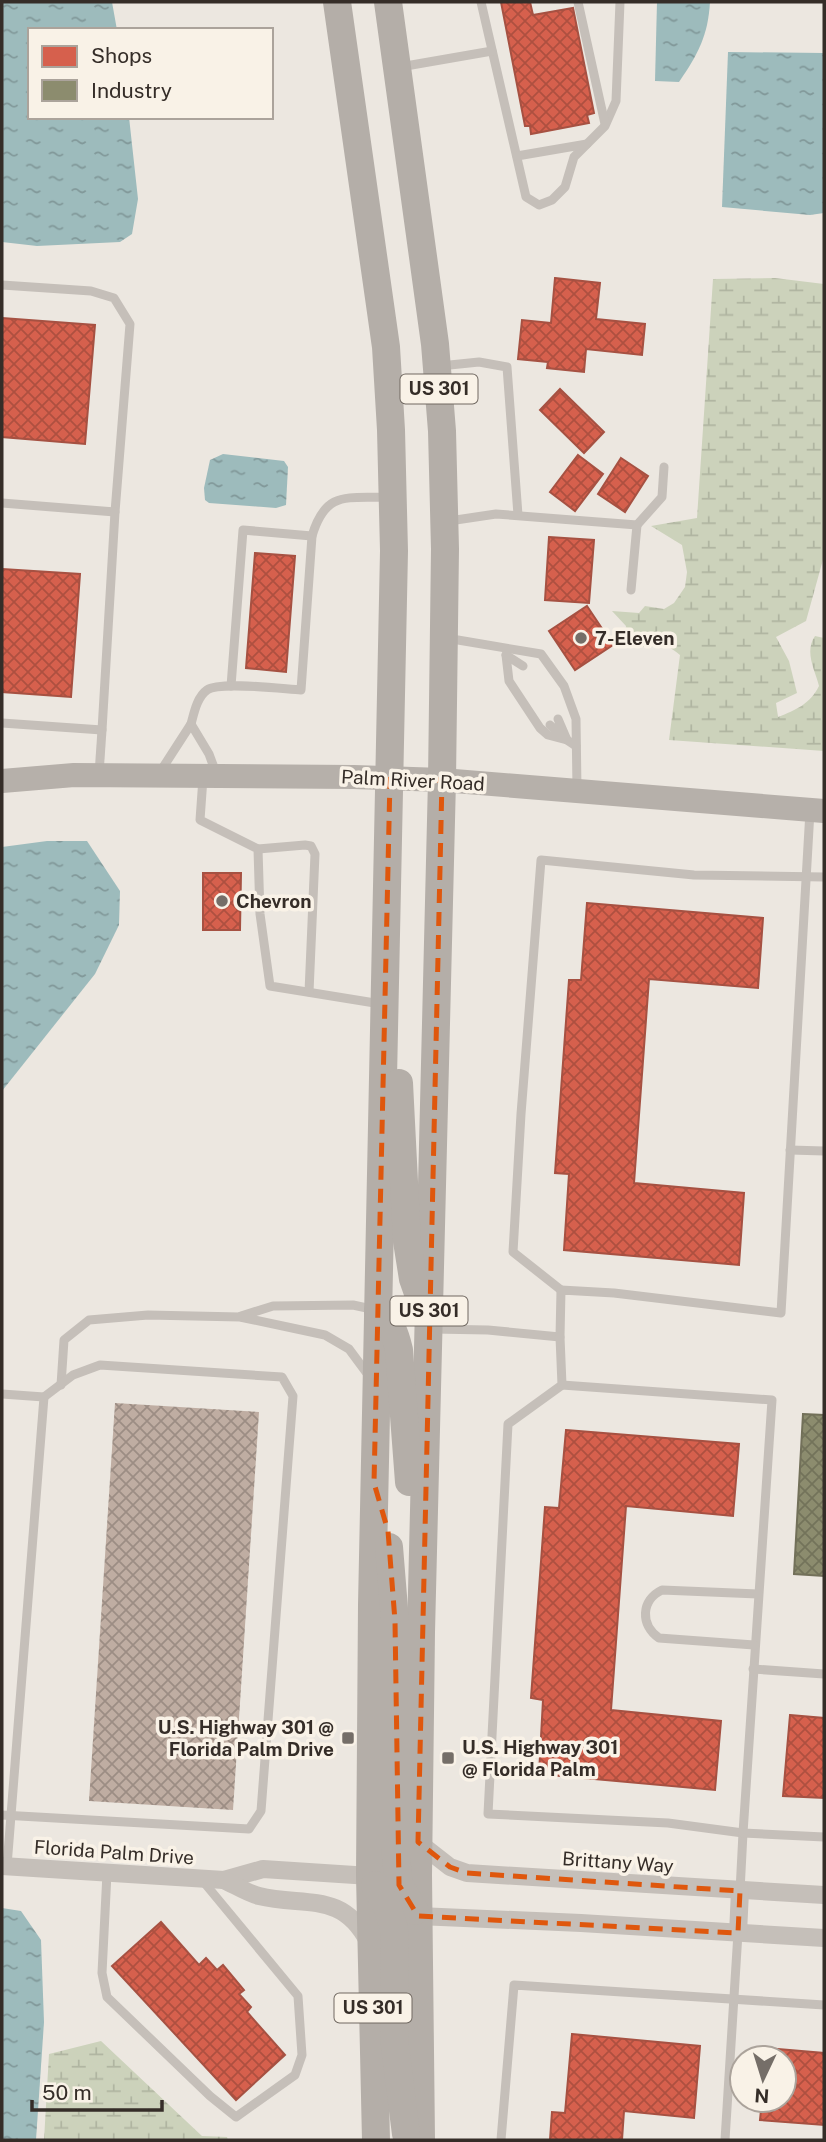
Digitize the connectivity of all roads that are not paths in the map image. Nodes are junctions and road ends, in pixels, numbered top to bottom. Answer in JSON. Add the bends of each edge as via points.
{"nodes":[{"id":1,"x":337,"y":2,"type":"edge"},
{"id":2,"x":388,"y":2,"type":"edge"},
{"id":3,"x":481,"y":2,"type":"edge"},
{"id":4,"x":578,"y":2,"type":"edge"},
{"id":5,"x":620,"y":2,"type":"edge"},
{"id":6,"x":492,"y":51,"type":"junction"},
{"id":7,"x":398,"y":67,"type":"junction"},
{"id":8,"x":605,"y":126,"type":"junction"},
{"id":9,"x":589,"y":144,"type":"junction"},
{"id":10,"x":517,"y":156,"type":"junction"},
{"id":11,"x":2,"y":285,"type":"edge"},
{"id":12,"x":437,"y":366,"type":"junction"},
{"id":13,"x":664,"y":467,"type":"dead end"},
{"id":14,"x":393,"y":497,"type":"junction"},
{"id":15,"x":2,"y":503,"type":"edge"},
{"id":16,"x":115,"y":512,"type":"junction"},
{"id":17,"x":518,"y":515,"type":"junction"},
{"id":18,"x":444,"y":522,"type":"junction"},
{"id":19,"x":637,"y":525,"type":"junction"},
{"id":20,"x":312,"y":536,"type":"junction"},
{"id":21,"x":631,"y":590,"type":"dead end"},
{"id":22,"x":444,"y":637,"type":"junction"},
{"id":23,"x":505,"y":651,"type":"junction"},
{"id":24,"x":523,"y":666,"type":"dead end"},
{"id":25,"x":514,"y":671,"type":"dead end"},
{"id":26,"x":231,"y":686,"type":"junction"},
{"id":27,"x":554,"y":722,"type":"dead end"},
{"id":28,"x":2,"y":723,"type":"edge"},
{"id":29,"x":191,"y":724,"type":"junction"},
{"id":30,"x":102,"y":730,"type":"junction"},
{"id":31,"x":567,"y":740,"type":"junction"},
{"id":32,"x":576,"y":746,"type":"junction"},
{"id":33,"x":159,"y":774,"type":"junction"},
{"id":34,"x":99,"y":775,"type":"junction"},
{"id":35,"x":210,"y":775,"type":"junction"},
{"id":36,"x":390,"y":779,"type":"junction"},
{"id":37,"x":442,"y":780,"type":"junction"},
{"id":38,"x":2,"y":781,"type":"edge"},
{"id":39,"x":577,"y":791,"type":"junction"},
{"id":40,"x":817,"y":810,"type":"edge"},
{"id":41,"x":258,"y":849,"type":"junction"},
{"id":42,"x":806,"y":876,"type":"junction"},
{"id":43,"x":824,"y":877,"type":"edge"},
{"id":44,"x":309,"y":992,"type":"junction"},
{"id":45,"x":383,"y":1004,"type":"junction"},
{"id":46,"x":790,"y":1150,"type":"junction"},
{"id":47,"x":824,"y":1151,"type":"edge"},
{"id":48,"x":561,"y":1290,"type":"junction"},
{"id":49,"x":378,"y":1311,"type":"junction"},
{"id":50,"x":240,"y":1317,"type":"junction"},
{"id":51,"x":429,"y":1322,"type":"junction"},
{"id":52,"x":560,"y":1337,"type":"junction"},
{"id":53,"x":61,"y":1385,"type":"junction"},
{"id":54,"x":375,"y":1385,"type":"junction"},
{"id":55,"x":562,"y":1385,"type":"junction"},
{"id":56,"x":2,"y":1394,"type":"edge"},
{"id":57,"x":44,"y":1397,"type":"junction"},
{"id":58,"x":374,"y":1483,"type":"junction"},
{"id":59,"x":758,"y":1594,"type":"junction"},
{"id":60,"x":421,"y":1632,"type":"junction"},
{"id":61,"x":754,"y":1645,"type":"junction"},
{"id":62,"x":753,"y":1669,"type":"junction"},
{"id":63,"x":824,"y":1674,"type":"edge"},
{"id":64,"x":6,"y":1815,"type":"edge"},
{"id":65,"x":743,"y":1833,"type":"junction"},
{"id":66,"x":824,"y":1837,"type":"edge"},
{"id":67,"x":418,"y":1842,"type":"junction"},
{"id":68,"x":4,"y":1866,"type":"edge"},
{"id":69,"x":107,"y":1873,"type":"junction"},
{"id":70,"x":370,"y":1876,"type":"junction"},
{"id":71,"x":201,"y":1879,"type":"junction"},
{"id":72,"x":224,"y":1880,"type":"junction"},
{"id":73,"x":740,"y":1891,"type":"junction"},
{"id":74,"x":824,"y":1895,"type":"edge"},
{"id":75,"x":418,"y":1916,"type":"junction"},
{"id":76,"x":738,"y":1933,"type":"junction"},
{"id":77,"x":824,"y":1938,"type":"edge"},
{"id":78,"x":372,"y":1947,"type":"junction"},
{"id":79,"x":734,"y":1999,"type":"junction"},
{"id":80,"x":824,"y":2005,"type":"edge"},
{"id":81,"x":376,"y":2140,"type":"edge"},
{"id":82,"x":406,"y":2140,"type":"edge"},
{"id":83,"x":421,"y":2140,"type":"edge"},
{"id":84,"x":501,"y":2140,"type":"edge"},
{"id":85,"x":725,"y":2140,"type":"edge"}],
"edges":[{"from":1,"to":14,"type":"main road","number":"US 301","via":[[386,347]]},
{"from":2,"to":7,"type":"main road","number":"US 301"},
{"from":3,"to":6,"type":"lane"},
{"from":4,"to":8,"type":"lane"},
{"from":5,"to":8,"type":"lane","via":[[616,101]]},
{"from":6,"to":7,"type":"lane"},
{"from":6,"to":10,"type":"lane"},
{"from":7,"to":12,"type":"main road","number":"US 301"},
{"from":8,"to":9,"type":"lane"},
{"from":9,"to":10,"type":"lane"},
{"from":9,"to":10,"type":"lane","via":[[574,157],[565,187],[552,200],[538,205],[526,197]]},
{"from":11,"to":16,"type":"lane","via":[[92,291],[114,299],[130,324]]},
{"from":12,"to":17,"type":"lane","via":[[479,362],[507,367]]},
{"from":12,"to":18,"type":"main road","number":"US 301"},
{"from":13,"to":19,"type":"lane","via":[[662,497]]},
{"from":14,"to":20,"type":"lane","via":[[334,500],[316,520]]},
{"from":14,"to":36,"type":"main road","number":"US 301"},
{"from":15,"to":16,"type":"lane"},
{"from":16,"to":30,"type":"lane"},
{"from":17,"to":18,"type":"lane"},
{"from":17,"to":19,"type":"lane"},
{"from":18,"to":22,"type":"main road","number":"US 301"},
{"from":19,"to":21,"type":"lane"},
{"from":20,"to":26,"type":"lane","via":[[301,690]]},
{"from":20,"to":26,"type":"lane","via":[[243,530]]},
{"from":22,"to":23,"type":"lane"},
{"from":22,"to":37,"type":"main road","number":"US 301"},
{"from":23,"to":24,"type":"lane"},
{"from":23,"to":25,"type":"lane"},
{"from":23,"to":31,"type":"lane","via":[[509,681],[540,728]]},
{"from":23,"to":32,"type":"lane","via":[[541,654],[564,686],[576,719]]},
{"from":26,"to":29,"type":"lane","via":[[207,690]]},
{"from":27,"to":31,"type":"lane"},
{"from":28,"to":30,"type":"lane"},
{"from":29,"to":33,"type":"lane"},
{"from":29,"to":35,"type":"lane","via":[[209,754]]},
{"from":30,"to":34,"type":"lane"},
{"from":31,"to":32,"type":"lane"},
{"from":32,"to":39,"type":"lane"},
{"from":33,"to":34,"type":"street","name":"Palm River Road"},
{"from":33,"to":35,"type":"street","name":"Palm River Road"},
{"from":34,"to":38,"type":"street","name":"Palm River Road"},
{"from":35,"to":36,"type":"street","name":"Palm River Road"},
{"from":35,"to":41,"type":"lane","via":[[200,821]]},
{"from":36,"to":37,"type":"street","name":"Palm River Road"},
{"from":36,"to":45,"type":"main road","number":"US 301"},
{"from":37,"to":39,"type":"street","name":"Palm River Road"},
{"from":37,"to":51,"type":"main road","number":"US 301"},
{"from":39,"to":40,"type":"street","name":"Palm River Road"},
{"from":40,"to":42,"type":"lane"},
{"from":41,"to":44,"type":"lane","via":[[260,914],[270,986]]},
{"from":41,"to":44,"type":"lane","via":[[304,845],[311,846],[315,854]]},
{"from":42,"to":43,"type":"lane"},
{"from":42,"to":46,"type":"lane"},
{"from":42,"to":48,"type":"lane","via":[[694,875],[541,860],[513,1252]]},
{"from":44,"to":45,"type":"lane"},
{"from":45,"to":49,"type":"main road","number":"US 301"},
{"from":45,"to":51,"type":"main road","via":[[399,1082],[407,1241],[413,1279]]},
{"from":46,"to":47,"type":"lane"},
{"from":46,"to":48,"type":"lane","via":[[781,1313]]},
{"from":48,"to":52,"type":"lane"},
{"from":49,"to":50,"type":"lane","via":[[353,1305],[272,1306]]},
{"from":49,"to":54,"type":"main road","number":"US 301"},
{"from":49,"to":60,"type":"main road","via":[[394,1330],[399,1350]]},
{"from":50,"to":53,"type":"lane","via":[[148,1315],[89,1320],[64,1340]]},
{"from":50,"to":54,"type":"lane","via":[[325,1335],[349,1349]]},
{"from":51,"to":52,"type":"lane"},
{"from":51,"to":60,"type":"main road","number":"US 301"},
{"from":52,"to":55,"type":"lane"},
{"from":53,"to":57,"type":"lane"},
{"from":53,"to":64,"type":"lane","via":[[100,1365],[282,1377],[293,1396],[261,1811],[248,1829]]},
{"from":54,"to":58,"type":"main road","number":"US 301"},
{"from":55,"to":59,"type":"lane","via":[[772,1400]]},
{"from":55,"to":65,"type":"lane","via":[[508,1423],[488,1814],[668,1823]]},
{"from":56,"to":57,"type":"lane"},
{"from":57,"to":64,"type":"lane"},
{"from":58,"to":70,"type":"main road","number":"US 301"},
{"from":58,"to":75,"type":"main road","via":[[388,1531],[395,1621],[395,1848],[399,1885]]},
{"from":59,"to":61,"type":"lane"},
{"from":59,"to":61,"type":"lane","via":[[662,1590],[652,1594],[646,1619],[649,1631],[659,1639]]},
{"from":60,"to":67,"type":"main road","number":"US 301"},
{"from":61,"to":62,"type":"lane"},
{"from":62,"to":63,"type":"lane"},
{"from":62,"to":65,"type":"lane"},
{"from":64,"to":68,"type":"lane"},
{"from":65,"to":66,"type":"lane"},
{"from":65,"to":73,"type":"lane"},
{"from":67,"to":73,"type":"street","name":"Brittany Way","via":[[450,1867],[467,1873]]},
{"from":67,"to":75,"type":"main road","number":"US 301"},
{"from":68,"to":69,"type":"street","name":"Florida Palm Drive"},
{"from":69,"to":71,"type":"street","name":"Florida Palm Drive"},
{"from":69,"to":71,"type":"lane","via":[[102,1973],[107,1997],[236,2117],[295,2075],[302,2055],[298,1996]]},
{"from":70,"to":72,"type":"street","name":"Florida Palm Drive","via":[[263,1869]]},
{"from":70,"to":78,"type":"main road","number":"US 301"},
{"from":70,"to":82,"type":"main road","via":[[394,1928],[395,2047]]},
{"from":71,"to":72,"type":"street","name":"Florida Palm Drive"},
{"from":72,"to":78,"type":"street","name":"Florida Palm Drive","via":[[258,1896],[320,1902],[342,1910],[360,1926]]},
{"from":73,"to":74,"type":"street","name":"Brittany Way"},
{"from":73,"to":76,"type":"street"},
{"from":75,"to":76,"type":"street"},
{"from":75,"to":83,"type":"main road","number":"US 301"},
{"from":76,"to":77,"type":"street"},
{"from":76,"to":79,"type":"lane"},
{"from":78,"to":81,"type":"main road","number":"US 301"},
{"from":79,"to":80,"type":"lane"},
{"from":79,"to":84,"type":"lane","via":[[514,1985]]},
{"from":79,"to":85,"type":"lane"}]}
